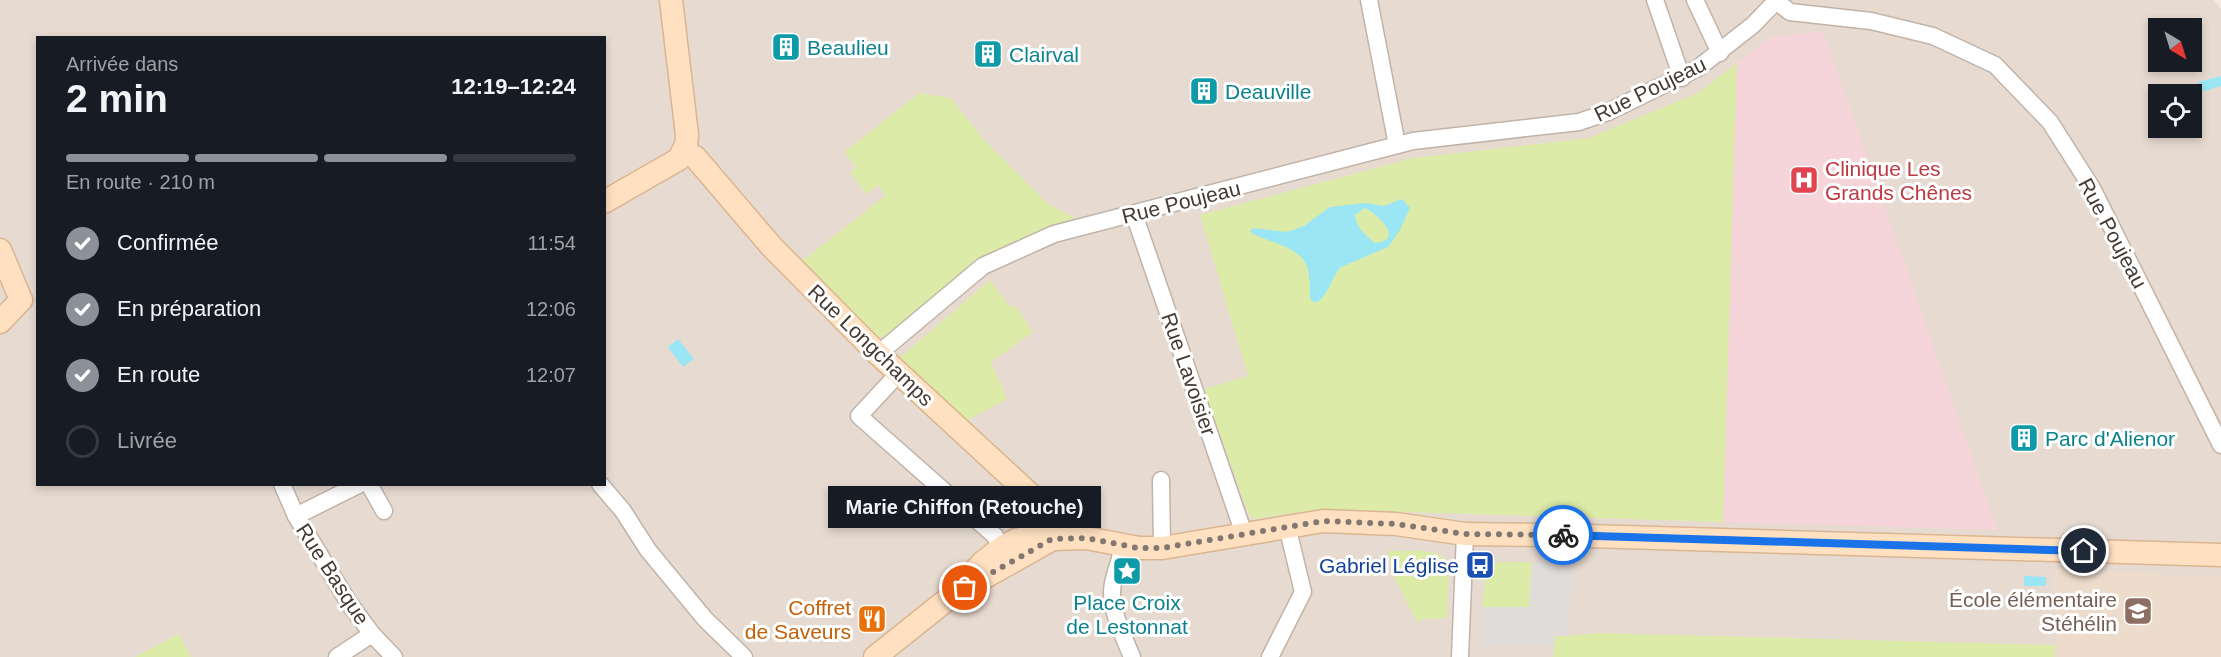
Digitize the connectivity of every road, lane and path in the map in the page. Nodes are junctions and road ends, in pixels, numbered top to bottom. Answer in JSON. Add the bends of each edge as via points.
{"nodes":[{"id":1,"x":671,"y":0,"type":"edge"},
{"id":2,"x":1369,"y":0,"type":"edge"},
{"id":3,"x":1655,"y":0,"type":"edge"},
{"id":4,"x":1695,"y":0,"type":"edge"},
{"id":5,"x":1777,"y":0,"type":"edge"},
{"id":6,"x":1720,"y":53,"type":"junction"},
{"id":7,"x":1682,"y":78,"type":"junction"},
{"id":8,"x":1397,"y":145,"type":"junction"},
{"id":9,"x":684,"y":152,"type":"junction"},
{"id":10,"x":606,"y":201,"type":"edge"},
{"id":11,"x":1134,"y":214,"type":"junction"},
{"id":12,"x":0,"y":250,"type":"edge"},
{"id":13,"x":29,"y":305,"type":"edge"},
{"id":14,"x":0,"y":322,"type":"edge"},
{"id":15,"x":878,"y":354,"type":"junction"},
{"id":16,"x":898,"y":374,"type":"junction"},
{"id":17,"x":2221,"y":445,"type":"edge"},
{"id":18,"x":1161,"y":480,"type":"dead end"},
{"id":19,"x":283,"y":486,"type":"edge"},
{"id":20,"x":356,"y":486,"type":"edge"},
{"id":21,"x":370,"y":486,"type":"edge"},
{"id":22,"x":602,"y":486,"type":"edge"},
{"id":23,"x":384,"y":511,"type":"dead end"},
{"id":24,"x":296,"y":516,"type":"junction"},
{"id":25,"x":1287,"y":526,"type":"junction"},
{"id":26,"x":1244,"y":534,"type":"junction"},
{"id":27,"x":1465,"y":534,"type":"junction"},
{"id":28,"x":1052,"y":539,"type":"junction"},
{"id":29,"x":1122,"y":545,"type":"junction"},
{"id":30,"x":1001,"y":548,"type":"junction"},
{"id":31,"x":1162,"y":548,"type":"junction"},
{"id":32,"x":2221,"y":555,"type":"edge"},
{"id":33,"x":954,"y":594,"type":"junction"},
{"id":34,"x":372,"y":634,"type":"junction"},
{"id":35,"x":338,"y":657,"type":"edge"},
{"id":36,"x":394,"y":657,"type":"edge"},
{"id":37,"x":744,"y":657,"type":"edge"},
{"id":38,"x":875,"y":657,"type":"edge"},
{"id":39,"x":1131,"y":657,"type":"edge"},
{"id":40,"x":1270,"y":657,"type":"edge"},
{"id":41,"x":1460,"y":657,"type":"edge"}],
"edges":[{"from":1,"to":9,"type":"street","via":[[687,135]]},
{"from":2,"to":8,"type":"street"},
{"from":3,"to":7,"type":"street"},
{"from":4,"to":6,"type":"street"},
{"from":5,"to":6,"type":"street","name":"Rue Poujeau"},
{"from":5,"to":17,"type":"street","name":"Rue Poujeau","via":[[1790,12],[1871,21],[1933,36],[1995,65],[2050,122],[2092,188]]},
{"from":6,"to":7,"type":"street","name":"Rue Poujeau"},
{"from":7,"to":8,"type":"street","name":"Rue Poujeau","via":[[1579,123]]},
{"from":8,"to":11,"type":"street","name":"Rue Poujeau"},
{"from":9,"to":10,"type":"street","via":[[679,159]]},
{"from":9,"to":15,"type":"street","name":"Rue Longchamps","via":[[695,157],[772,247]]},
{"from":11,"to":15,"type":"street","name":"Rue Poujeau","via":[[1054,234],[983,266]]},
{"from":11,"to":26,"type":"street","name":"Rue Lavoisier"},
{"from":12,"to":13,"type":"street"},
{"from":13,"to":14,"type":"street"},
{"from":15,"to":16,"type":"street","name":"Rue Longchamps"},
{"from":16,"to":28,"type":"street","name":"Rue Longchamps","via":[[1034,498],[1047,515]]},
{"from":16,"to":30,"type":"street","via":[[860,416],[995,536]]},
{"from":18,"to":31,"type":"street"},
{"from":19,"to":24,"type":"street","name":"Rue Basque"},
{"from":20,"to":24,"type":"street"},
{"from":21,"to":23,"type":"street"},
{"from":22,"to":37,"type":"street","via":[[705,619]]},
{"from":24,"to":34,"type":"street","name":"Rue Basque"},
{"from":25,"to":26,"type":"street"},
{"from":25,"to":27,"type":"street","via":[[1323,521],[1396,524]]},
{"from":25,"to":40,"type":"street","via":[[1303,592]]},
{"from":26,"to":31,"type":"street"},
{"from":27,"to":32,"type":"street"},
{"from":27,"to":41,"type":"street"},
{"from":28,"to":29,"type":"street","via":[[1086,538]]},
{"from":28,"to":30,"type":"street","via":[[1032,536]]},
{"from":28,"to":33,"type":"street"},
{"from":29,"to":31,"type":"street"},
{"from":29,"to":39,"type":"street","via":[[1112,591]]},
{"from":30,"to":33,"type":"street","via":[[982,562]]},
{"from":33,"to":38,"type":"street"},
{"from":34,"to":35,"type":"street"},
{"from":34,"to":36,"type":"street","name":"Rue Basque"}]}
